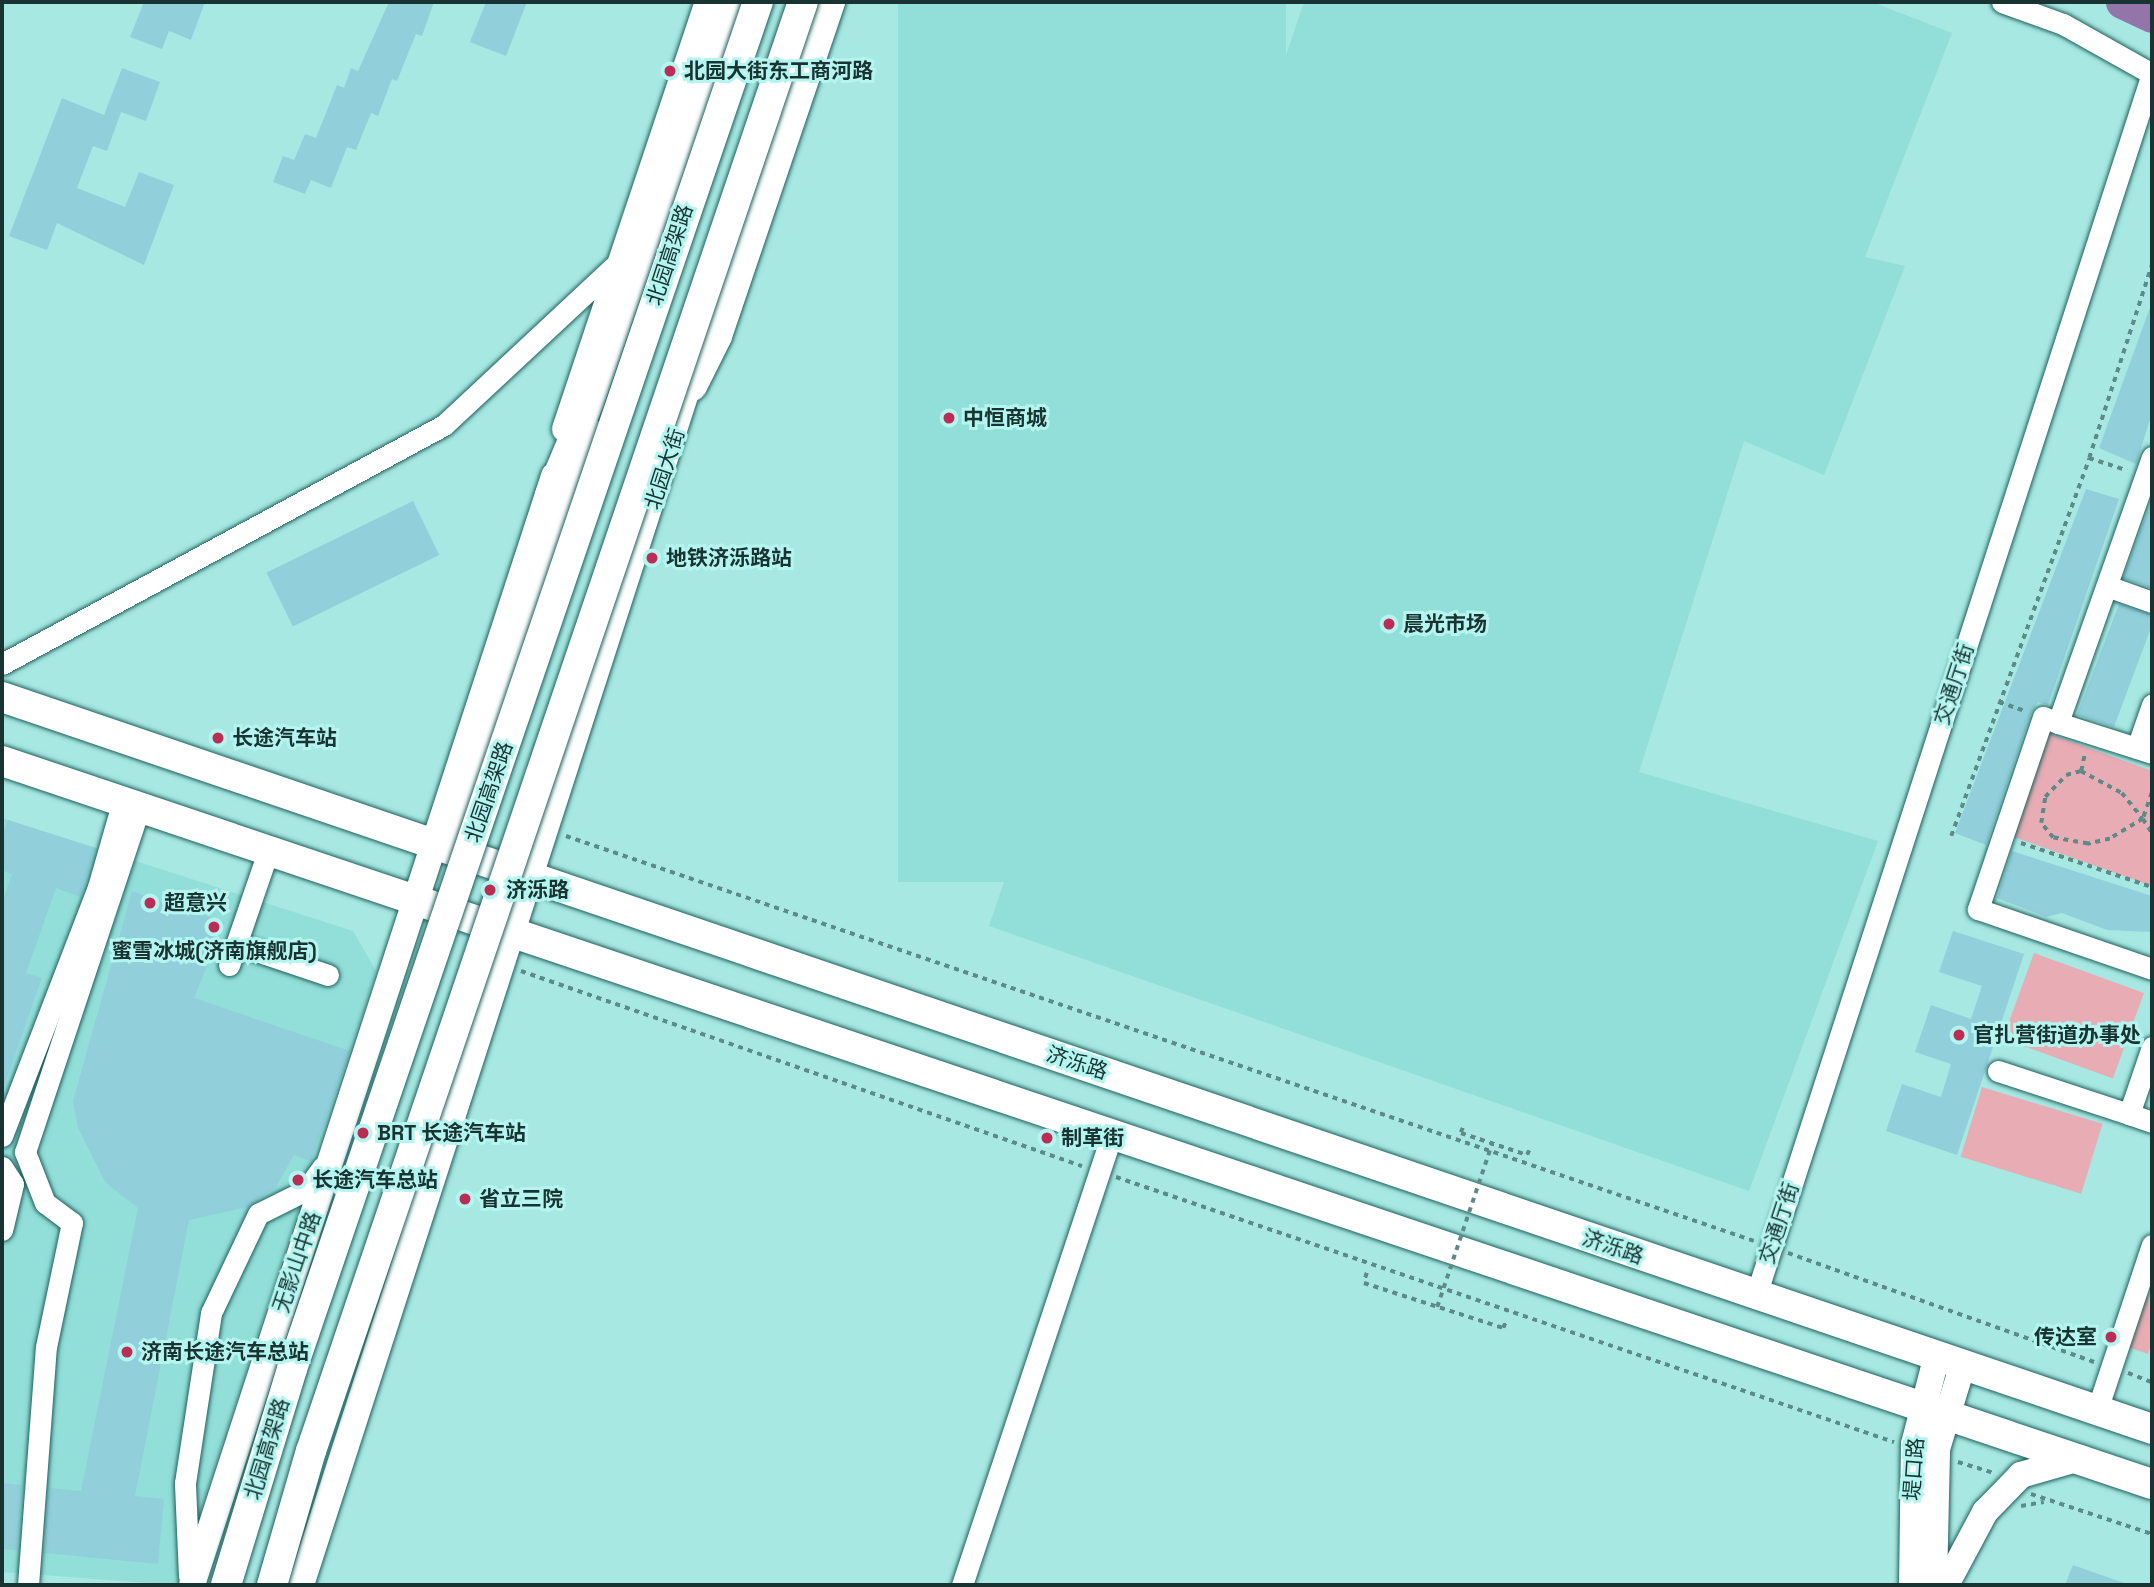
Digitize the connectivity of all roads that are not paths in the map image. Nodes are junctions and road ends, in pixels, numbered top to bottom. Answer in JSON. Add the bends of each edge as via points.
{"nodes":[{"id":1,"x":709,"y":2,"type":"edge"},
{"id":2,"x":727,"y":2,"type":"edge"},
{"id":3,"x":736,"y":2,"type":"edge"},
{"id":4,"x":758,"y":2,"type":"edge"},
{"id":5,"x":803,"y":2,"type":"edge"},
{"id":6,"x":809,"y":2,"type":"edge"},
{"id":7,"x":830,"y":2,"type":"edge"},
{"id":8,"x":2002,"y":2,"type":"edge"},
{"id":9,"x":2152,"y":73,"type":"edge"},
{"id":10,"x":620,"y":261,"type":"junction"},
{"id":11,"x":692,"y":386,"type":"junction"},
{"id":12,"x":589,"y":434,"type":"junction"},
{"id":13,"x":2149,"y":466,"type":"edge"},
{"id":14,"x":550,"y":495,"type":"junction"},
{"id":15,"x":2107,"y":586,"type":"junction"},
{"id":16,"x":2152,"y":603,"type":"edge"},
{"id":17,"x":2,"y":664,"type":"edge"},
{"id":18,"x":2,"y":697,"type":"edge"},
{"id":19,"x":2152,"y":705,"type":"edge"},
{"id":20,"x":2051,"y":720,"type":"junction"},
{"id":21,"x":2145,"y":751,"type":"edge"},
{"id":22,"x":2,"y":761,"type":"edge"},
{"id":23,"x":130,"y":807,"type":"junction"},
{"id":24,"x":437,"y":846,"type":"junction"},
{"id":25,"x":269,"y":849,"type":"junction"},
{"id":26,"x":531,"y":875,"type":"junction"},
{"id":27,"x":418,"y":900,"type":"junction"},
{"id":28,"x":513,"y":934,"type":"junction"},
{"id":29,"x":236,"y":944,"type":"junction"},
{"id":30,"x":229,"y":965,"type":"dead end"},
{"id":31,"x":2152,"y":969,"type":"edge"},
{"id":32,"x":328,"y":975,"type":"dead end"},
{"id":33,"x":2152,"y":1047,"type":"edge"},
{"id":34,"x":1998,"y":1071,"type":"dead end"},
{"id":35,"x":2129,"y":1115,"type":"junction"},
{"id":36,"x":2152,"y":1122,"type":"edge"},
{"id":37,"x":1112,"y":1134,"type":"junction"},
{"id":38,"x":2,"y":1136,"type":"edge"},
{"id":39,"x":333,"y":1154,"type":"junction"},
{"id":40,"x":2,"y":1167,"type":"edge"},
{"id":41,"x":2,"y":1230,"type":"edge"},
{"id":42,"x":2152,"y":1245,"type":"edge"},
{"id":43,"x":1756,"y":1295,"type":"junction"},
{"id":44,"x":1950,"y":1359,"type":"junction"},
{"id":45,"x":1934,"y":1407,"type":"junction"},
{"id":46,"x":2097,"y":1410,"type":"junction"},
{"id":47,"x":2152,"y":1429,"type":"edge"},
{"id":48,"x":1925,"y":1453,"type":"junction"},
{"id":49,"x":2080,"y":1458,"type":"junction"},
{"id":50,"x":2152,"y":1484,"type":"edge"},
{"id":51,"x":1912,"y":1547,"type":"junction"},
{"id":52,"x":29,"y":1585,"type":"edge"},
{"id":53,"x":191,"y":1585,"type":"edge"},
{"id":54,"x":226,"y":1585,"type":"edge"},
{"id":55,"x":272,"y":1585,"type":"edge"},
{"id":56,"x":301,"y":1585,"type":"edge"},
{"id":57,"x":962,"y":1585,"type":"edge"},
{"id":58,"x":1898,"y":1585,"type":"edge"},
{"id":59,"x":1912,"y":1585,"type":"edge"},
{"id":60,"x":1934,"y":1585,"type":"edge"},
{"id":61,"x":1946,"y":1585,"type":"edge"}],
"edges":[{"from":1,"to":10,"type":"main road"},
{"from":2,"to":14,"type":"highway","via":[[589,402]]},
{"from":3,"to":12,"type":"main road"},
{"from":4,"to":54,"type":"highway","name":"北园高架路","bridge":true,"via":[[292,1369]]},
{"from":5,"to":55,"type":"highway","name":"北园高架路","bridge":true,"via":[[311,1451]]},
{"from":6,"to":11,"type":"main road","name":"北园大街","via":[[700,332]]},
{"from":7,"to":11,"type":"highway","via":[[717,336]]},
{"from":8,"to":9,"type":"street","via":[[2063,24]]},
{"from":9,"to":43,"type":"street","name":"交通厅街"},
{"from":10,"to":14,"type":"main road"},
{"from":10,"to":17,"type":"street","via":[[443,425]]},
{"from":11,"to":26,"type":"main road","name":"北园大街"},
{"from":12,"to":14,"type":"main road"},
{"from":12,"to":24,"type":"main road","via":[[459,825]]},
{"from":13,"to":15,"type":"street"},
{"from":14,"to":24,"type":"main road","via":[[440,813]]},
{"from":15,"to":16,"type":"street"},
{"from":15,"to":20,"type":"street"},
{"from":18,"to":24,"type":"highway","name":"济泺路"},
{"from":19,"to":21,"type":"street"},
{"from":20,"to":21,"type":"street"},
{"from":20,"to":31,"type":"street","via":[[2002,837],[1978,909]]},
{"from":22,"to":23,"type":"highway"},
{"from":23,"to":25,"type":"highway"},
{"from":23,"to":38,"type":"street"},
{"from":23,"to":52,"type":"street","via":[[25,1152],[45,1203],[72,1223],[46,1347]]},
{"from":24,"to":26,"type":"highway","name":"济泺路"},
{"from":24,"to":27,"type":"main road"},
{"from":25,"to":27,"type":"highway"},
{"from":25,"to":29,"type":"street"},
{"from":26,"to":28,"type":"main road","name":"北园大街"},
{"from":26,"to":43,"type":"highway","name":"济泺路","via":[[874,998]]},
{"from":27,"to":28,"type":"highway"},
{"from":27,"to":39,"type":"main road","name":"无影山中路"},
{"from":28,"to":37,"type":"highway"},
{"from":28,"to":56,"type":"main road"},
{"from":29,"to":30,"type":"street"},
{"from":29,"to":32,"type":"street"},
{"from":33,"to":35,"type":"street"},
{"from":34,"to":35,"type":"street"},
{"from":35,"to":36,"type":"street"},
{"from":37,"to":45,"type":"highway"},
{"from":37,"to":57,"type":"street"},
{"from":39,"to":53,"type":"main road","name":"无影山中路"},
{"from":39,"to":53,"type":"street","via":[[306,1190],[258,1214],[211,1313],[185,1483]]},
{"from":40,"to":41,"type":"street","via":[[13,1184]]},
{"from":42,"to":46,"type":"street"},
{"from":43,"to":44,"type":"highway","name":"济泺路"},
{"from":44,"to":45,"type":"main road","name":"堤口路"},
{"from":44,"to":46,"type":"highway","name":"济泺路"},
{"from":45,"to":48,"type":"main road","name":"堤口路"},
{"from":45,"to":49,"type":"highway"},
{"from":46,"to":47,"type":"highway","name":"济泺路"},
{"from":48,"to":51,"type":"main road","name":"堤口路"},
{"from":48,"to":60,"type":"main road","name":"堤口路"},
{"from":49,"to":50,"type":"highway"},
{"from":49,"to":61,"type":"main road","via":[[2014,1483],[1985,1512]]},
{"from":51,"to":58,"type":"street"},
{"from":51,"to":59,"type":"main road","name":"堤口路"}]}
